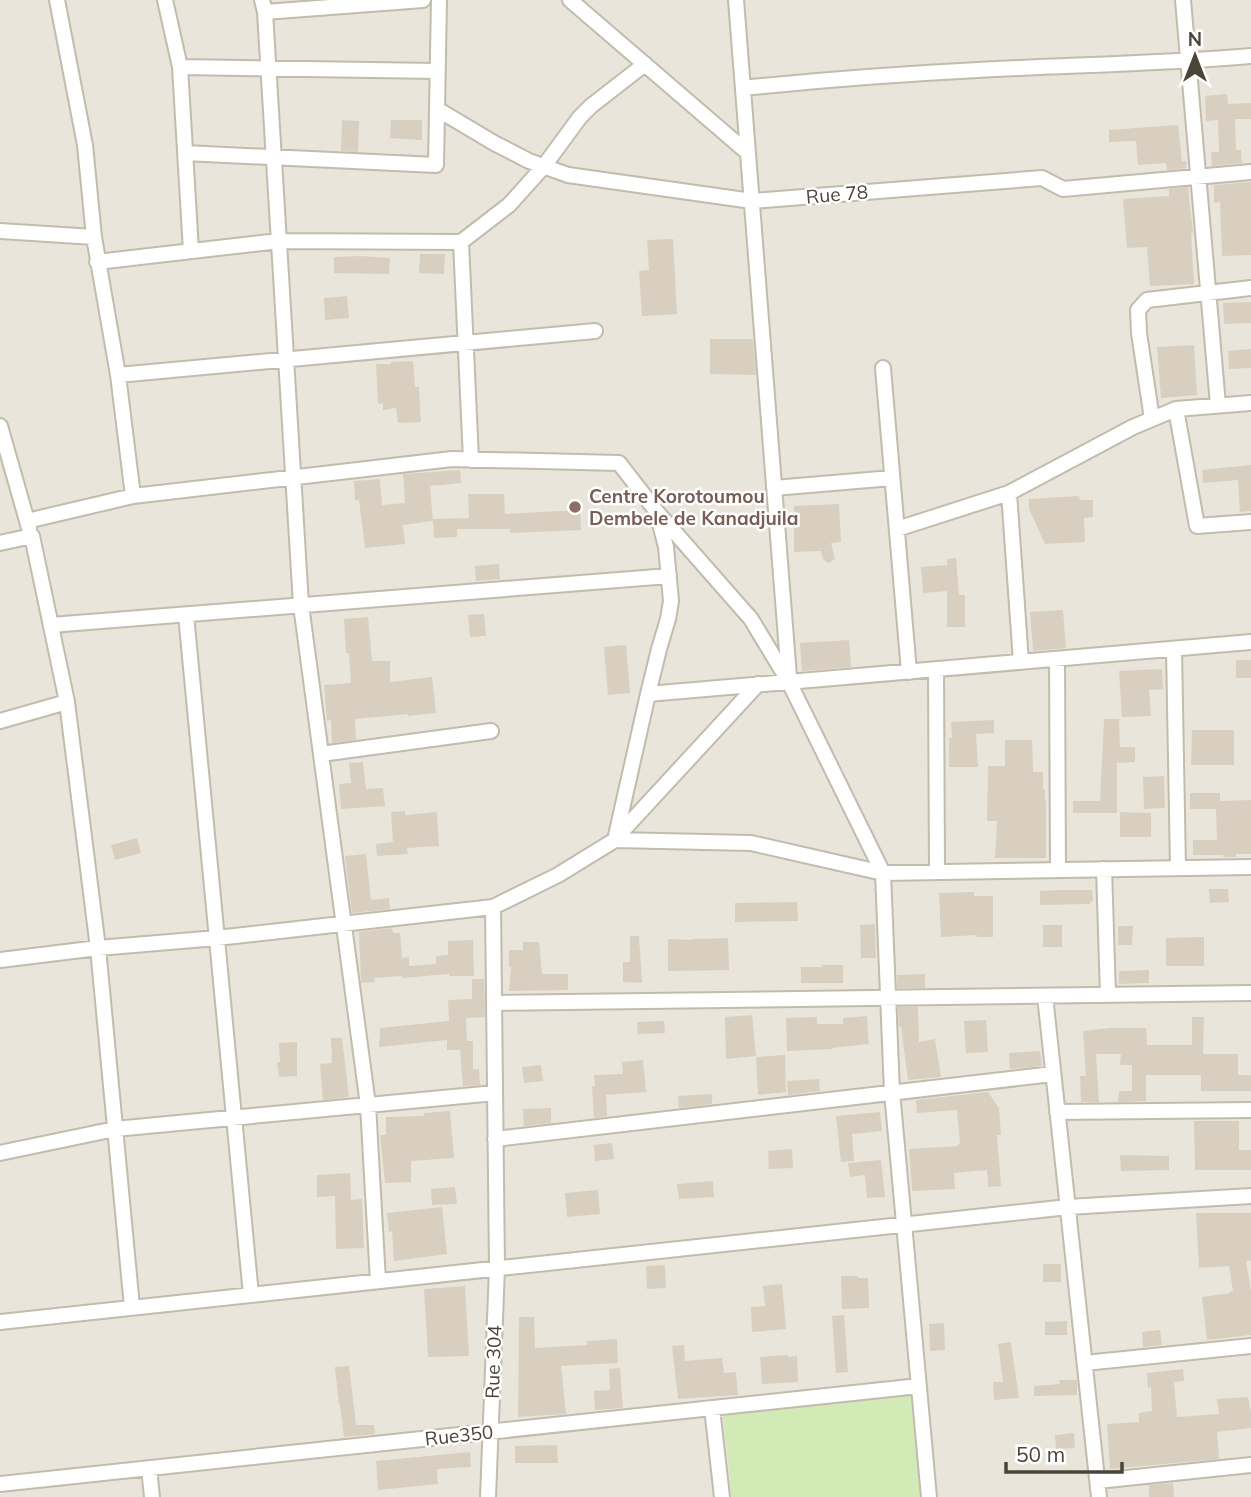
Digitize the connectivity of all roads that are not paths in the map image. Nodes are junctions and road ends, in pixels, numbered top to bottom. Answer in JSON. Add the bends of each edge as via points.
{"nodes":[{"id":1,"x":57,"y":0,"type":"edge"},
{"id":2,"x":165,"y":0,"type":"edge"},
{"id":3,"x":423,"y":0,"type":"edge"},
{"id":4,"x":439,"y":0,"type":"edge"},
{"id":5,"x":570,"y":0,"type":"edge"},
{"id":6,"x":736,"y":0,"type":"edge"},
{"id":7,"x":1183,"y":0,"type":"edge"},
{"id":8,"x":264,"y":6,"type":"edge"},
{"id":9,"x":1251,"y":56,"type":"edge"},
{"id":10,"x":1188,"y":62,"type":"junction"},
{"id":11,"x":645,"y":64,"type":"junction"},
{"id":12,"x":180,"y":67,"type":"junction"},
{"id":13,"x":268,"y":68,"type":"junction"},
{"id":14,"x":438,"y":71,"type":"junction"},
{"id":15,"x":743,"y":88,"type":"junction"},
{"id":16,"x":437,"y":109,"type":"junction"},
{"id":17,"x":185,"y":153,"type":"junction"},
{"id":18,"x":748,"y":153,"type":"junction"},
{"id":19,"x":274,"y":157,"type":"junction"},
{"id":20,"x":544,"y":166,"type":"junction"},
{"id":21,"x":1251,"y":172,"type":"edge"},
{"id":22,"x":1198,"y":177,"type":"junction"},
{"id":23,"x":752,"y":201,"type":"junction"},
{"id":24,"x":0,"y":231,"type":"edge"},
{"id":25,"x":94,"y":237,"type":"junction"},
{"id":26,"x":279,"y":241,"type":"junction"},
{"id":27,"x":461,"y":242,"type":"junction"},
{"id":28,"x":191,"y":251,"type":"junction"},
{"id":29,"x":97,"y":261,"type":"junction"},
{"id":30,"x":1251,"y":288,"type":"edge"},
{"id":31,"x":1208,"y":292,"type":"junction"},
{"id":32,"x":595,"y":331,"type":"dead end"},
{"id":33,"x":466,"y":343,"type":"junction"},
{"id":34,"x":286,"y":360,"type":"junction"},
{"id":35,"x":883,"y":368,"type":"dead end"},
{"id":36,"x":118,"y":375,"type":"junction"},
{"id":37,"x":1251,"y":403,"type":"edge"},
{"id":38,"x":1218,"y":405,"type":"junction"},
{"id":39,"x":1175,"y":409,"type":"junction"},
{"id":40,"x":1152,"y":419,"type":"junction"},
{"id":41,"x":0,"y":426,"type":"edge"},
{"id":42,"x":471,"y":460,"type":"junction"},
{"id":43,"x":293,"y":478,"type":"junction"},
{"id":44,"x":892,"y":478,"type":"junction"},
{"id":45,"x":774,"y":488,"type":"junction"},
{"id":46,"x":1009,"y":493,"type":"junction"},
{"id":47,"x":133,"y":496,"type":"junction"},
{"id":48,"x":657,"y":512,"type":"junction"},
{"id":49,"x":27,"y":521,"type":"junction"},
{"id":50,"x":1251,"y":522,"type":"edge"},
{"id":51,"x":897,"y":528,"type":"junction"},
{"id":52,"x":32,"y":536,"type":"junction"},
{"id":53,"x":0,"y":543,"type":"edge"},
{"id":54,"x":669,"y":576,"type":"junction"},
{"id":55,"x":301,"y":605,"type":"junction"},
{"id":56,"x":186,"y":615,"type":"junction"},
{"id":57,"x":51,"y":625,"type":"junction"},
{"id":58,"x":1251,"y":642,"type":"edge"},
{"id":59,"x":1174,"y":649,"type":"junction"},
{"id":60,"x":1058,"y":659,"type":"junction"},
{"id":61,"x":1021,"y":662,"type":"junction"},
{"id":62,"x":936,"y":669,"type":"junction"},
{"id":63,"x":909,"y":671,"type":"junction"},
{"id":64,"x":789,"y":682,"type":"junction"},
{"id":65,"x":758,"y":684,"type":"junction"},
{"id":66,"x":648,"y":694,"type":"junction"},
{"id":67,"x":67,"y":702,"type":"junction"},
{"id":68,"x":0,"y":721,"type":"edge"},
{"id":69,"x":491,"y":731,"type":"dead end"},
{"id":70,"x":321,"y":754,"type":"junction"},
{"id":71,"x":615,"y":841,"type":"junction"},
{"id":72,"x":1251,"y":867,"type":"edge"},
{"id":73,"x":1178,"y":868,"type":"junction"},
{"id":74,"x":1104,"y":869,"type":"junction"},
{"id":75,"x":1058,"y":870,"type":"junction"},
{"id":76,"x":937,"y":872,"type":"junction"},
{"id":77,"x":883,"y":873,"type":"junction"},
{"id":78,"x":493,"y":907,"type":"junction"},
{"id":79,"x":344,"y":924,"type":"junction"},
{"id":80,"x":217,"y":938,"type":"junction"},
{"id":81,"x":98,"y":948,"type":"junction"},
{"id":82,"x":0,"y":960,"type":"edge"},
{"id":83,"x":1251,"y":993,"type":"edge"},
{"id":84,"x":1108,"y":995,"type":"junction"},
{"id":85,"x":1045,"y":996,"type":"junction"},
{"id":86,"x":888,"y":998,"type":"junction"},
{"id":87,"x":494,"y":1003,"type":"junction"},
{"id":88,"x":1053,"y":1074,"type":"junction"},
{"id":89,"x":495,"y":1093,"type":"junction"},
{"id":90,"x":892,"y":1093,"type":"junction"},
{"id":91,"x":369,"y":1105,"type":"junction"},
{"id":92,"x":1251,"y":1110,"type":"edge"},
{"id":93,"x":1058,"y":1112,"type":"junction"},
{"id":94,"x":235,"y":1117,"type":"junction"},
{"id":95,"x":115,"y":1129,"type":"junction"},
{"id":96,"x":495,"y":1139,"type":"junction"},
{"id":97,"x":0,"y":1153,"type":"edge"},
{"id":98,"x":1251,"y":1196,"type":"edge"},
{"id":99,"x":1068,"y":1207,"type":"junction"},
{"id":100,"x":904,"y":1225,"type":"junction"},
{"id":101,"x":497,"y":1268,"type":"junction"},
{"id":102,"x":378,"y":1281,"type":"junction"},
{"id":103,"x":251,"y":1295,"type":"junction"},
{"id":104,"x":132,"y":1307,"type":"junction"},
{"id":105,"x":0,"y":1322,"type":"edge"},
{"id":106,"x":1251,"y":1346,"type":"edge"},
{"id":107,"x":1085,"y":1363,"type":"junction"},
{"id":108,"x":919,"y":1386,"type":"junction"},
{"id":109,"x":712,"y":1408,"type":"junction"},
{"id":110,"x":491,"y":1431,"type":"junction"},
{"id":111,"x":1251,"y":1465,"type":"edge"},
{"id":112,"x":149,"y":1468,"type":"junction"},
{"id":113,"x":1098,"y":1481,"type":"junction"},
{"id":114,"x":0,"y":1484,"type":"edge"},
{"id":115,"x":152,"y":1497,"type":"edge"},
{"id":116,"x":488,"y":1497,"type":"edge"},
{"id":117,"x":722,"y":1497,"type":"edge"},
{"id":118,"x":929,"y":1497,"type":"edge"},
{"id":119,"x":1099,"y":1497,"type":"edge"}],
"edges":[{"from":1,"to":25,"type":"street","via":[[85,145]]},
{"from":2,"to":12,"type":"street"},
{"from":3,"to":8,"type":"street"},
{"from":4,"to":14,"type":"street"},
{"from":5,"to":11,"type":"street"},
{"from":6,"to":15,"type":"street"},
{"from":7,"to":10,"type":"street"},
{"from":8,"to":13,"type":"street"},
{"from":9,"to":10,"type":"street"},
{"from":10,"to":15,"type":"street","via":[[967,70]]},
{"from":10,"to":22,"type":"street"},
{"from":11,"to":18,"type":"street"},
{"from":11,"to":20,"type":"street","via":[[580,117]]},
{"from":12,"to":13,"type":"street"},
{"from":12,"to":17,"type":"street"},
{"from":13,"to":14,"type":"street"},
{"from":13,"to":19,"type":"street"},
{"from":14,"to":16,"type":"street"},
{"from":15,"to":18,"type":"street"},
{"from":16,"to":19,"type":"street","via":[[436,165]]},
{"from":16,"to":20,"type":"street","name":"Rue 78"},
{"from":17,"to":19,"type":"street"},
{"from":17,"to":28,"type":"street"},
{"from":18,"to":23,"type":"street"},
{"from":19,"to":26,"type":"street"},
{"from":20,"to":23,"type":"street","name":"Rue 78","via":[[568,175]]},
{"from":20,"to":27,"type":"street","via":[[509,205]]},
{"from":21,"to":22,"type":"street","name":"Rue 78"},
{"from":22,"to":23,"type":"street","name":"Rue 78","via":[[1063,189],[1042,178]]},
{"from":22,"to":31,"type":"street"},
{"from":23,"to":45,"type":"street"},
{"from":24,"to":25,"type":"street"},
{"from":25,"to":29,"type":"street"},
{"from":26,"to":27,"type":"street"},
{"from":26,"to":28,"type":"street"},
{"from":26,"to":34,"type":"street"},
{"from":27,"to":33,"type":"street"},
{"from":28,"to":29,"type":"street"},
{"from":29,"to":36,"type":"street"},
{"from":30,"to":31,"type":"street"},
{"from":31,"to":38,"type":"street"},
{"from":31,"to":40,"type":"street","via":[[1147,300],[1138,310]]},
{"from":32,"to":33,"type":"street"},
{"from":33,"to":34,"type":"street"},
{"from":33,"to":42,"type":"street"},
{"from":34,"to":36,"type":"street"},
{"from":34,"to":43,"type":"street"},
{"from":35,"to":44,"type":"street"},
{"from":36,"to":47,"type":"street"},
{"from":37,"to":38,"type":"street"},
{"from":38,"to":39,"type":"street"},
{"from":39,"to":40,"type":"street"},
{"from":39,"to":50,"type":"street","via":[[1197,526]]},
{"from":40,"to":46,"type":"street"},
{"from":41,"to":49,"type":"street"},
{"from":42,"to":43,"type":"street"},
{"from":42,"to":48,"type":"street","via":[[619,463]]},
{"from":43,"to":47,"type":"street"},
{"from":43,"to":55,"type":"street"},
{"from":44,"to":45,"type":"street"},
{"from":44,"to":51,"type":"street"},
{"from":45,"to":64,"type":"street"},
{"from":46,"to":51,"type":"street"},
{"from":46,"to":61,"type":"street"},
{"from":47,"to":49,"type":"street"},
{"from":48,"to":54,"type":"street"},
{"from":48,"to":64,"type":"street","via":[[751,619]]},
{"from":49,"to":52,"type":"street"},
{"from":51,"to":63,"type":"street"},
{"from":52,"to":53,"type":"street"},
{"from":52,"to":57,"type":"street"},
{"from":54,"to":55,"type":"street"},
{"from":54,"to":66,"type":"street","via":[[668,619]]},
{"from":55,"to":56,"type":"street"},
{"from":55,"to":70,"type":"street"},
{"from":56,"to":57,"type":"street"},
{"from":56,"to":80,"type":"street"},
{"from":57,"to":67,"type":"street"},
{"from":58,"to":59,"type":"street"},
{"from":59,"to":60,"type":"street"},
{"from":59,"to":73,"type":"street"},
{"from":60,"to":61,"type":"street"},
{"from":60,"to":75,"type":"street"},
{"from":61,"to":62,"type":"street"},
{"from":62,"to":63,"type":"street"},
{"from":62,"to":76,"type":"street"},
{"from":63,"to":64,"type":"street"},
{"from":64,"to":65,"type":"street"},
{"from":64,"to":77,"type":"street"},
{"from":65,"to":66,"type":"street"},
{"from":65,"to":71,"type":"street"},
{"from":66,"to":71,"type":"street"},
{"from":67,"to":68,"type":"street"},
{"from":67,"to":81,"type":"street"},
{"from":69,"to":70,"type":"street"},
{"from":70,"to":79,"type":"street"},
{"from":71,"to":77,"type":"street","via":[[751,843]]},
{"from":71,"to":78,"type":"street"},
{"from":72,"to":73,"type":"street"},
{"from":73,"to":74,"type":"street"},
{"from":74,"to":75,"type":"street"},
{"from":74,"to":84,"type":"street"},
{"from":75,"to":76,"type":"street"},
{"from":76,"to":77,"type":"street"},
{"from":77,"to":86,"type":"street"},
{"from":78,"to":79,"type":"street"},
{"from":78,"to":87,"type":"street","name":"Rue 304"},
{"from":79,"to":80,"type":"street"},
{"from":79,"to":91,"type":"street"},
{"from":80,"to":81,"type":"street"},
{"from":80,"to":94,"type":"street"},
{"from":81,"to":82,"type":"street"},
{"from":81,"to":95,"type":"street"},
{"from":83,"to":84,"type":"street"},
{"from":84,"to":85,"type":"street"},
{"from":85,"to":86,"type":"street"},
{"from":85,"to":88,"type":"street"},
{"from":86,"to":87,"type":"street"},
{"from":86,"to":90,"type":"street"},
{"from":87,"to":89,"type":"street","name":"Rue 304"},
{"from":88,"to":90,"type":"street"},
{"from":88,"to":93,"type":"street"},
{"from":89,"to":91,"type":"street"},
{"from":89,"to":96,"type":"street","name":"Rue 304"},
{"from":90,"to":96,"type":"street"},
{"from":90,"to":100,"type":"street"},
{"from":91,"to":94,"type":"street"},
{"from":91,"to":102,"type":"street"},
{"from":92,"to":93,"type":"street"},
{"from":93,"to":99,"type":"street"},
{"from":94,"to":95,"type":"street"},
{"from":94,"to":103,"type":"street"},
{"from":95,"to":97,"type":"street"},
{"from":95,"to":104,"type":"street"},
{"from":96,"to":101,"type":"street","name":"Rue 304"},
{"from":98,"to":99,"type":"street"},
{"from":99,"to":100,"type":"street"},
{"from":99,"to":107,"type":"street"},
{"from":100,"to":101,"type":"street"},
{"from":100,"to":108,"type":"street"},
{"from":101,"to":102,"type":"street"},
{"from":101,"to":110,"type":"street","name":"Rue 304"},
{"from":102,"to":103,"type":"street"},
{"from":103,"to":104,"type":"street"},
{"from":104,"to":105,"type":"street"},
{"from":106,"to":107,"type":"street"},
{"from":107,"to":113,"type":"street"},
{"from":108,"to":109,"type":"street","name":"Rue350"},
{"from":108,"to":118,"type":"street"},
{"from":109,"to":110,"type":"street","name":"Rue350"},
{"from":109,"to":117,"type":"street"},
{"from":110,"to":112,"type":"street","name":"Rue350"},
{"from":110,"to":116,"type":"street","name":"Rue 304"},
{"from":111,"to":113,"type":"street"},
{"from":112,"to":114,"type":"street","name":"Rue350"},
{"from":112,"to":115,"type":"street"},
{"from":113,"to":119,"type":"street"}]}
